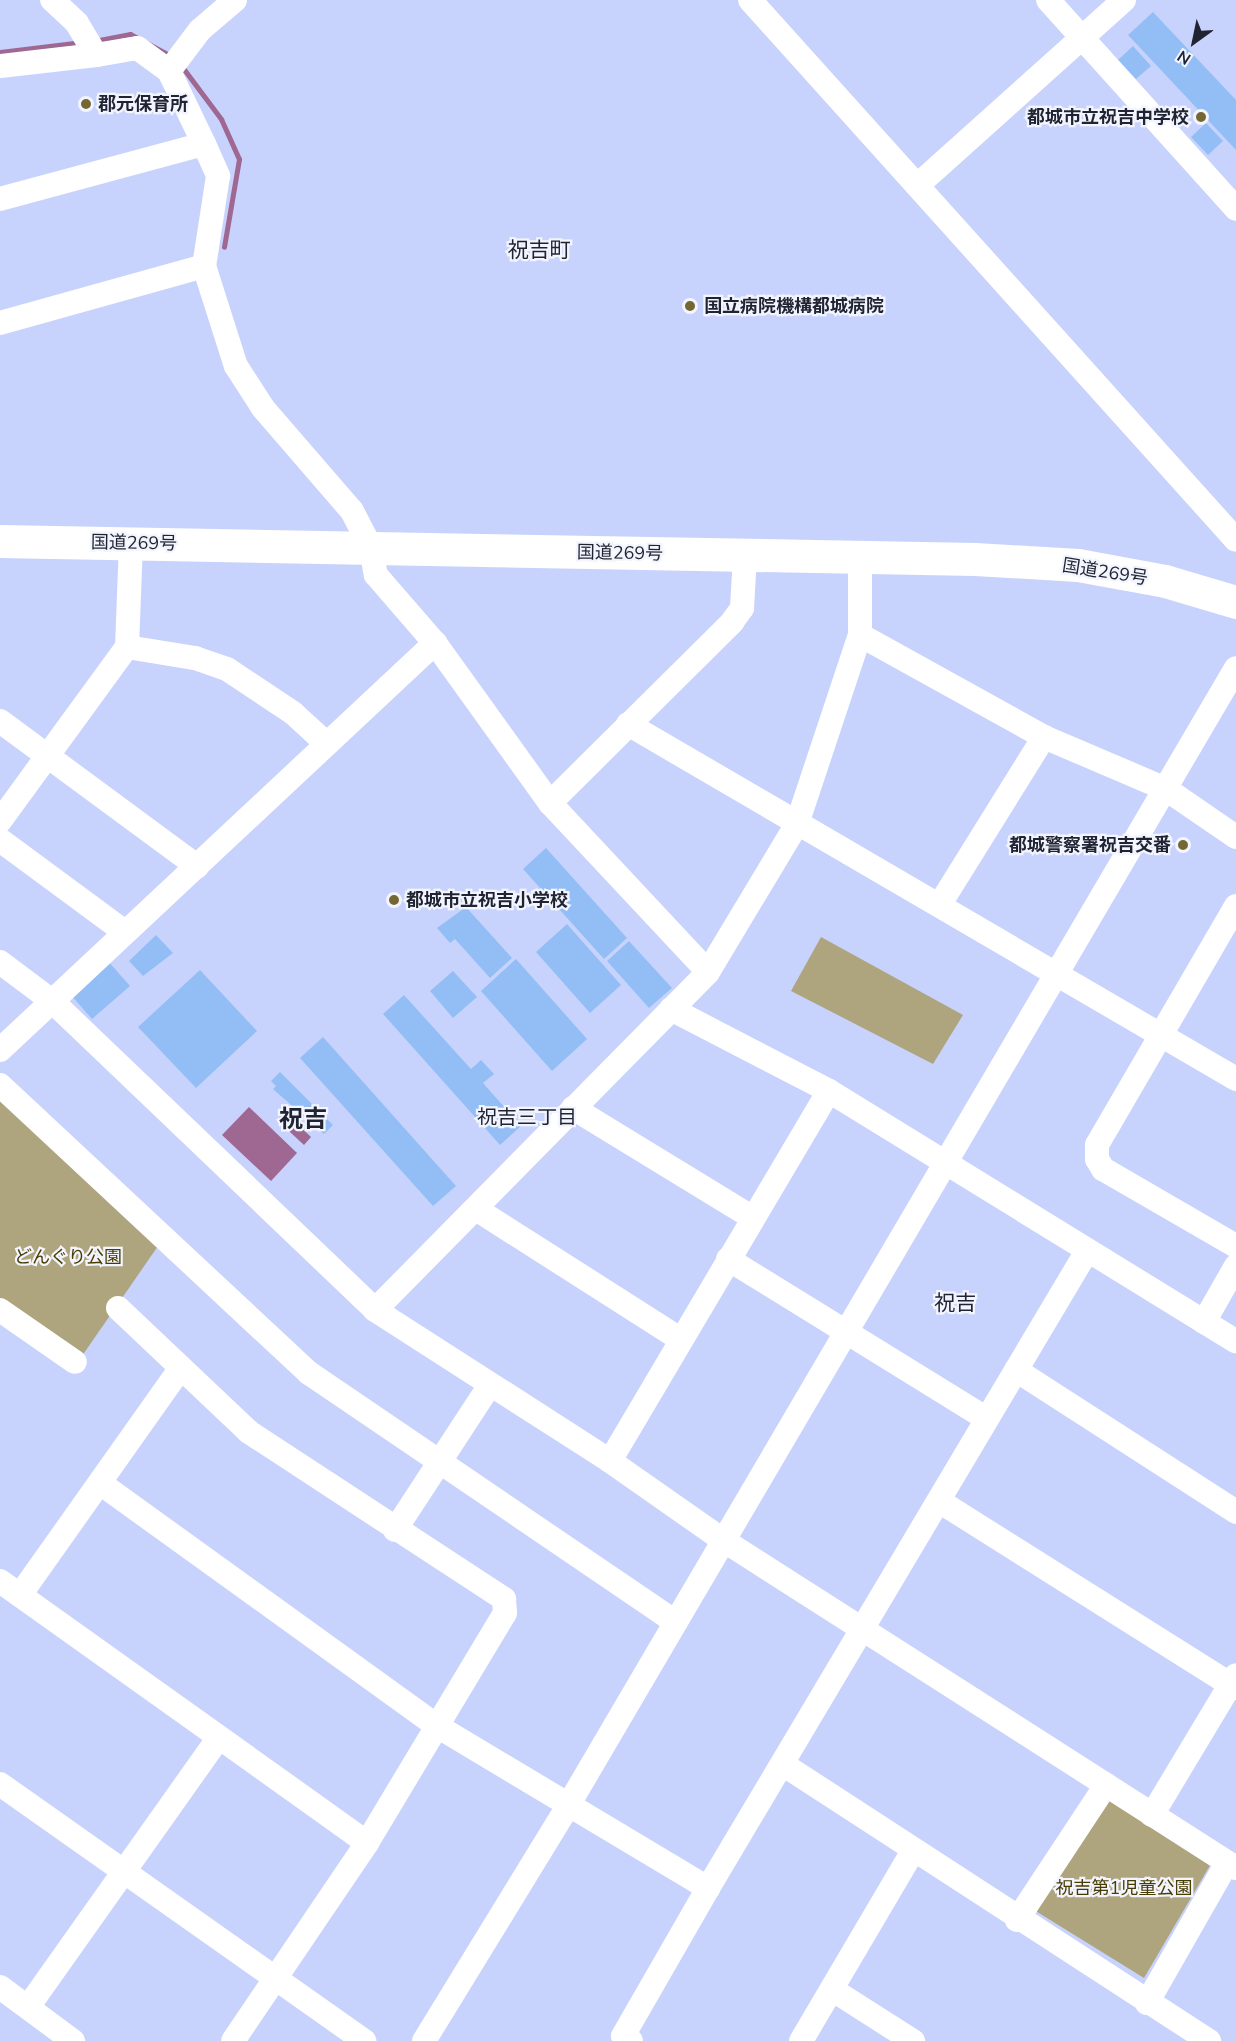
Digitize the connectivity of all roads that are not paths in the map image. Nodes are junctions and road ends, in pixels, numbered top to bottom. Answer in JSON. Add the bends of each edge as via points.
{"nodes":[{"id":1,"x":52,"y":0,"type":"edge"},
{"id":2,"x":235,"y":0,"type":"edge"},
{"id":3,"x":750,"y":0,"type":"edge"},
{"id":4,"x":1048,"y":0,"type":"edge"},
{"id":5,"x":1124,"y":0,"type":"edge"},
{"id":6,"x":1083,"y":38,"type":"junction"},
{"id":7,"x":91,"y":47,"type":"junction"},
{"id":8,"x":0,"y":66,"type":"edge"},
{"id":9,"x":169,"y":70,"type":"junction"},
{"id":10,"x":204,"y":144,"type":"junction"},
{"id":11,"x":920,"y":183,"type":"junction"},
{"id":12,"x":0,"y":199,"type":"edge"},
{"id":13,"x":1236,"y":209,"type":"edge"},
{"id":14,"x":204,"y":266,"type":"junction"},
{"id":15,"x":0,"y":323,"type":"edge"},
{"id":16,"x":1236,"y":540,"type":"edge"},
{"id":17,"x":0,"y":541,"type":"edge"},
{"id":18,"x":131,"y":543,"type":"junction"},
{"id":19,"x":372,"y":548,"type":"junction"},
{"id":20,"x":745,"y":556,"type":"junction"},
{"id":21,"x":860,"y":556,"type":"junction"},
{"id":22,"x":1236,"y":602,"type":"edge"},
{"id":23,"x":860,"y":635,"type":"junction"},
{"id":24,"x":435,"y":643,"type":"junction"},
{"id":25,"x":127,"y":647,"type":"junction"},
{"id":26,"x":1236,"y":668,"type":"edge"},
{"id":27,"x":0,"y":721,"type":"edge"},
{"id":28,"x":628,"y":723,"type":"junction"},
{"id":29,"x":1044,"y":737,"type":"junction"},
{"id":30,"x":327,"y":744,"type":"junction"},
{"id":31,"x":48,"y":756,"type":"junction"},
{"id":32,"x":1166,"y":789,"type":"junction"},
{"id":33,"x":550,"y":803,"type":"junction"},
{"id":34,"x":0,"y":821,"type":"edge"},
{"id":35,"x":797,"y":824,"type":"junction"},
{"id":36,"x":1236,"y":837,"type":"edge"},
{"id":37,"x":0,"y":840,"type":"edge"},
{"id":38,"x":197,"y":866,"type":"junction"},
{"id":39,"x":940,"y":904,"type":"junction"},
{"id":40,"x":1236,"y":906,"type":"edge"},
{"id":41,"x":125,"y":932,"type":"junction"},
{"id":42,"x":0,"y":962,"type":"edge"},
{"id":43,"x":708,"y":972,"type":"junction"},
{"id":44,"x":1057,"y":974,"type":"junction"},
{"id":45,"x":52,"y":1001,"type":"junction"},
{"id":46,"x":671,"y":1009,"type":"junction"},
{"id":47,"x":1163,"y":1036,"type":"junction"},
{"id":48,"x":0,"y":1050,"type":"edge"},
{"id":49,"x":1236,"y":1079,"type":"edge"},
{"id":50,"x":0,"y":1085,"type":"edge"},
{"id":51,"x":829,"y":1091,"type":"junction"},
{"id":52,"x":573,"y":1108,"type":"junction"},
{"id":53,"x":946,"y":1164,"type":"junction"},
{"id":54,"x":476,"y":1209,"type":"junction"},
{"id":55,"x":753,"y":1218,"type":"junction"},
{"id":56,"x":1236,"y":1246,"type":"edge"},
{"id":57,"x":1087,"y":1251,"type":"junction"},
{"id":58,"x":728,"y":1259,"type":"junction"},
{"id":59,"x":1236,"y":1266,"type":"edge"},
{"id":60,"x":118,"y":1308,"type":"dead end"},
{"id":61,"x":375,"y":1310,"type":"junction"},
{"id":62,"x":2,"y":1316,"type":"edge"},
{"id":63,"x":1204,"y":1322,"type":"junction"},
{"id":64,"x":843,"y":1334,"type":"junction"},
{"id":65,"x":680,"y":1339,"type":"junction"},
{"id":66,"x":1236,"y":1341,"type":"edge"},
{"id":67,"x":75,"y":1362,"type":"dead end"},
{"id":68,"x":180,"y":1369,"type":"junction"},
{"id":69,"x":1016,"y":1370,"type":"junction"},
{"id":70,"x":490,"y":1385,"type":"junction"},
{"id":71,"x":987,"y":1419,"type":"junction"},
{"id":72,"x":442,"y":1460,"type":"junction"},
{"id":73,"x":610,"y":1461,"type":"junction"},
{"id":74,"x":99,"y":1483,"type":"junction"},
{"id":75,"x":939,"y":1501,"type":"junction"},
{"id":76,"x":1236,"y":1512,"type":"edge"},
{"id":77,"x":395,"y":1530,"type":"junction"},
{"id":78,"x":723,"y":1540,"type":"junction"},
{"id":79,"x":0,"y":1581,"type":"edge"},
{"id":80,"x":20,"y":1595,"type":"junction"},
{"id":81,"x":676,"y":1622,"type":"junction"},
{"id":82,"x":862,"y":1627,"type":"junction"},
{"id":83,"x":1234,"y":1682,"type":"edge"},
{"id":84,"x":436,"y":1725,"type":"junction"},
{"id":85,"x":218,"y":1739,"type":"junction"},
{"id":86,"x":784,"y":1765,"type":"junction"},
{"id":87,"x":0,"y":1784,"type":"edge"},
{"id":88,"x":1106,"y":1785,"type":"junction"},
{"id":89,"x":569,"y":1804,"type":"junction"},
{"id":90,"x":1152,"y":1815,"type":"junction"},
{"id":91,"x":367,"y":1843,"type":"junction"},
{"id":92,"x":912,"y":1851,"type":"junction"},
{"id":93,"x":1232,"y":1865,"type":"edge"},
{"id":94,"x":124,"y":1875,"type":"junction"},
{"id":95,"x":708,"y":1888,"type":"junction"},
{"id":96,"x":1017,"y":1920,"type":"junction"},
{"id":97,"x":274,"y":1982,"type":"junction"},
{"id":98,"x":0,"y":1987,"type":"edge"},
{"id":99,"x":832,"y":1990,"type":"junction"},
{"id":100,"x":1147,"y":2003,"type":"junction"},
{"id":101,"x":28,"y":2007,"type":"junction"},
{"id":102,"x":73,"y":2041,"type":"edge"},
{"id":103,"x":233,"y":2041,"type":"edge"},
{"id":104,"x":364,"y":2041,"type":"edge"},
{"id":105,"x":424,"y":2041,"type":"edge"},
{"id":106,"x":631,"y":2041,"type":"edge"},
{"id":107,"x":801,"y":2041,"type":"edge"},
{"id":108,"x":913,"y":2041,"type":"edge"},
{"id":109,"x":1209,"y":2041,"type":"edge"}],
"edges":[{"from":1,"to":7,"type":"street"},
{"from":2,"to":9,"type":"street"},
{"from":3,"to":11,"type":"street"},
{"from":4,"to":6,"type":"street"},
{"from":5,"to":6,"type":"street"},
{"from":6,"to":11,"type":"street"},
{"from":6,"to":13,"type":"street"},
{"from":7,"to":8,"type":"street"},
{"from":7,"to":9,"type":"street","via":[[137,48]]},
{"from":9,"to":10,"type":"street"},
{"from":10,"to":12,"type":"street"},
{"from":10,"to":14,"type":"street","via":[[218,176]]},
{"from":11,"to":16,"type":"street"},
{"from":14,"to":15,"type":"street"},
{"from":14,"to":19,"type":"street","via":[[236,366],[263,408],[352,511]]},
{"from":17,"to":18,"type":"highway","name":"国道269号"},
{"from":18,"to":19,"type":"highway","name":"国道269号"},
{"from":18,"to":25,"type":"street"},
{"from":19,"to":20,"type":"highway","name":"国道269号"},
{"from":19,"to":24,"type":"street","via":[[376,575]]},
{"from":20,"to":21,"type":"highway","name":"国道269号"},
{"from":20,"to":28,"type":"street","via":[[742,608]]},
{"from":21,"to":22,"type":"highway","name":"国道269号","via":[[1078,565],[1166,581]]},
{"from":21,"to":23,"type":"street"},
{"from":23,"to":29,"type":"street"},
{"from":23,"to":35,"type":"street"},
{"from":24,"to":30,"type":"street"},
{"from":24,"to":33,"type":"street"},
{"from":25,"to":30,"type":"street","via":[[195,658],[228,669],[293,713]]},
{"from":25,"to":31,"type":"street"},
{"from":26,"to":32,"type":"street"},
{"from":27,"to":31,"type":"street"},
{"from":28,"to":33,"type":"street"},
{"from":28,"to":35,"type":"street"},
{"from":29,"to":32,"type":"street"},
{"from":29,"to":39,"type":"street"},
{"from":30,"to":38,"type":"street"},
{"from":31,"to":34,"type":"street"},
{"from":31,"to":38,"type":"street"},
{"from":32,"to":36,"type":"street"},
{"from":32,"to":44,"type":"street"},
{"from":33,"to":43,"type":"street"},
{"from":35,"to":39,"type":"street"},
{"from":35,"to":43,"type":"street"},
{"from":37,"to":41,"type":"street"},
{"from":38,"to":41,"type":"street"},
{"from":39,"to":44,"type":"street"},
{"from":40,"to":47,"type":"street"},
{"from":41,"to":45,"type":"street"},
{"from":42,"to":45,"type":"street"},
{"from":43,"to":46,"type":"street"},
{"from":44,"to":47,"type":"street"},
{"from":44,"to":53,"type":"street"},
{"from":45,"to":48,"type":"street"},
{"from":45,"to":61,"type":"street"},
{"from":46,"to":51,"type":"street"},
{"from":46,"to":52,"type":"street"},
{"from":47,"to":49,"type":"street"},
{"from":47,"to":56,"type":"street","via":[[1097,1145],[1097,1159],[1103,1169]]},
{"from":50,"to":72,"type":"street","via":[[309,1374]]},
{"from":51,"to":53,"type":"street"},
{"from":51,"to":55,"type":"street"},
{"from":52,"to":54,"type":"street"},
{"from":52,"to":55,"type":"street"},
{"from":53,"to":57,"type":"street"},
{"from":53,"to":64,"type":"street"},
{"from":54,"to":61,"type":"street"},
{"from":54,"to":65,"type":"street"},
{"from":55,"to":58,"type":"street"},
{"from":57,"to":63,"type":"street"},
{"from":57,"to":69,"type":"street"},
{"from":58,"to":64,"type":"street"},
{"from":58,"to":65,"type":"street"},
{"from":59,"to":63,"type":"street"},
{"from":60,"to":68,"type":"street"},
{"from":61,"to":70,"type":"street"},
{"from":62,"to":67,"type":"street"},
{"from":63,"to":66,"type":"street"},
{"from":64,"to":71,"type":"street"},
{"from":64,"to":78,"type":"street"},
{"from":65,"to":73,"type":"street"},
{"from":68,"to":74,"type":"street"},
{"from":68,"to":77,"type":"street","via":[[249,1432]]},
{"from":69,"to":71,"type":"street"},
{"from":69,"to":76,"type":"street"},
{"from":70,"to":72,"type":"street"},
{"from":70,"to":73,"type":"street"},
{"from":71,"to":75,"type":"street"},
{"from":72,"to":77,"type":"street"},
{"from":72,"to":81,"type":"street"},
{"from":73,"to":78,"type":"street"},
{"from":74,"to":80,"type":"street"},
{"from":74,"to":84,"type":"street"},
{"from":75,"to":82,"type":"street"},
{"from":75,"to":83,"type":"street"},
{"from":77,"to":84,"type":"street","via":[[504,1599],[505,1613]]},
{"from":78,"to":81,"type":"street"},
{"from":78,"to":82,"type":"street"},
{"from":79,"to":80,"type":"street"},
{"from":80,"to":85,"type":"street"},
{"from":81,"to":89,"type":"street"},
{"from":82,"to":86,"type":"street"},
{"from":82,"to":88,"type":"street"},
{"from":83,"to":90,"type":"street"},
{"from":84,"to":89,"type":"street"},
{"from":84,"to":91,"type":"street"},
{"from":85,"to":91,"type":"street"},
{"from":85,"to":94,"type":"street"},
{"from":86,"to":92,"type":"street"},
{"from":86,"to":95,"type":"street"},
{"from":87,"to":94,"type":"street"},
{"from":88,"to":90,"type":"street"},
{"from":88,"to":96,"type":"street"},
{"from":89,"to":95,"type":"street"},
{"from":89,"to":105,"type":"street"},
{"from":90,"to":93,"type":"street"},
{"from":91,"to":97,"type":"street"},
{"from":92,"to":96,"type":"street"},
{"from":92,"to":99,"type":"street"},
{"from":93,"to":100,"type":"street"},
{"from":94,"to":97,"type":"street"},
{"from":94,"to":101,"type":"street"},
{"from":95,"to":106,"type":"street","via":[[623,2036]]},
{"from":96,"to":100,"type":"street"},
{"from":97,"to":103,"type":"street"},
{"from":97,"to":104,"type":"street"},
{"from":98,"to":101,"type":"street"},
{"from":99,"to":107,"type":"street"},
{"from":99,"to":108,"type":"street"},
{"from":100,"to":109,"type":"street"},
{"from":101,"to":102,"type":"street"}]}
